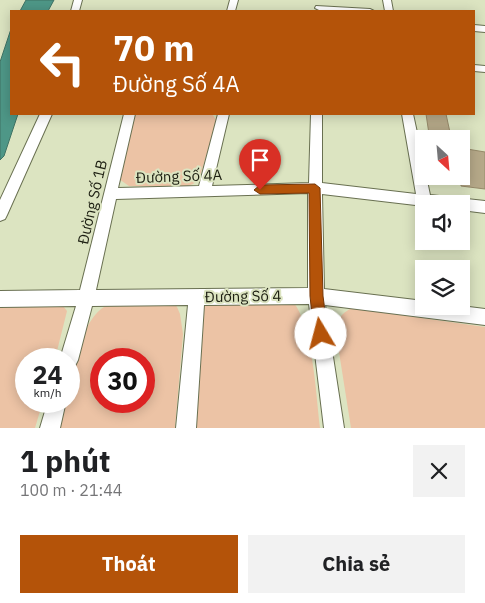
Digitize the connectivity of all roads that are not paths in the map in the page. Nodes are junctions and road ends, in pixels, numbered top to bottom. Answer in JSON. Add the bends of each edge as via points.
{"nodes":[{"id":1,"x":319,"y":6,"type":"edge"},
{"id":2,"x":360,"y":10,"type":"edge"},
{"id":3,"x":46,"y":115,"type":"edge"},
{"id":4,"x":129,"y":115,"type":"edge"},
{"id":5,"x":223,"y":115,"type":"edge"},
{"id":6,"x":317,"y":115,"type":"edge"},
{"id":7,"x":408,"y":115,"type":"edge"},
{"id":8,"x":315,"y":188,"type":"junction"},
{"id":9,"x":204,"y":191,"type":"junction"},
{"id":10,"x":110,"y":194,"type":"junction"},
{"id":11,"x":423,"y":195,"type":"edge"},
{"id":12,"x":415,"y":199,"type":"edge"},
{"id":13,"x":470,"y":205,"type":"edge"},
{"id":14,"x":485,"y":207,"type":"edge"},
{"id":15,"x":0,"y":215,"type":"edge"},
{"id":16,"x":316,"y":296,"type":"junction"},
{"id":17,"x":197,"y":297,"type":"junction"},
{"id":18,"x":86,"y":298,"type":"junction"},
{"id":19,"x":0,"y":299,"type":"edge"},
{"id":20,"x":485,"y":317,"type":"edge"},
{"id":21,"x":72,"y":348,"type":"edge"},
{"id":22,"x":54,"y":413,"type":"edge"},
{"id":23,"x":50,"y":428,"type":"edge"},
{"id":24,"x":186,"y":428,"type":"edge"},
{"id":25,"x":334,"y":428,"type":"edge"}],
"edges":[{"from":1,"to":2,"type":"street"},
{"from":3,"to":15,"type":"street"},
{"from":4,"to":10,"type":"street","name":"Đường Số 1B"},
{"from":5,"to":9,"type":"street"},
{"from":6,"to":8,"type":"street"},
{"from":7,"to":11,"type":"street"},
{"from":8,"to":9,"type":"street","name":"Đường Số 4A"},
{"from":8,"to":12,"type":"street","name":"Đường Số 4A"},
{"from":8,"to":16,"type":"street"},
{"from":9,"to":10,"type":"street","name":"Đường Số 4A"},
{"from":10,"to":18,"type":"street","name":"Đường Số 1B"},
{"from":13,"to":14,"type":"street"},
{"from":16,"to":17,"type":"street","name":"Đường Số 4"},
{"from":16,"to":20,"type":"street","name":"Đường Số 4"},
{"from":16,"to":25,"type":"street"},
{"from":17,"to":18,"type":"street","name":"Đường Số 4"},
{"from":17,"to":24,"type":"street"},
{"from":18,"to":19,"type":"street","name":"Đường Số 4"},
{"from":18,"to":21,"type":"street"},
{"from":22,"to":23,"type":"street"}]}
